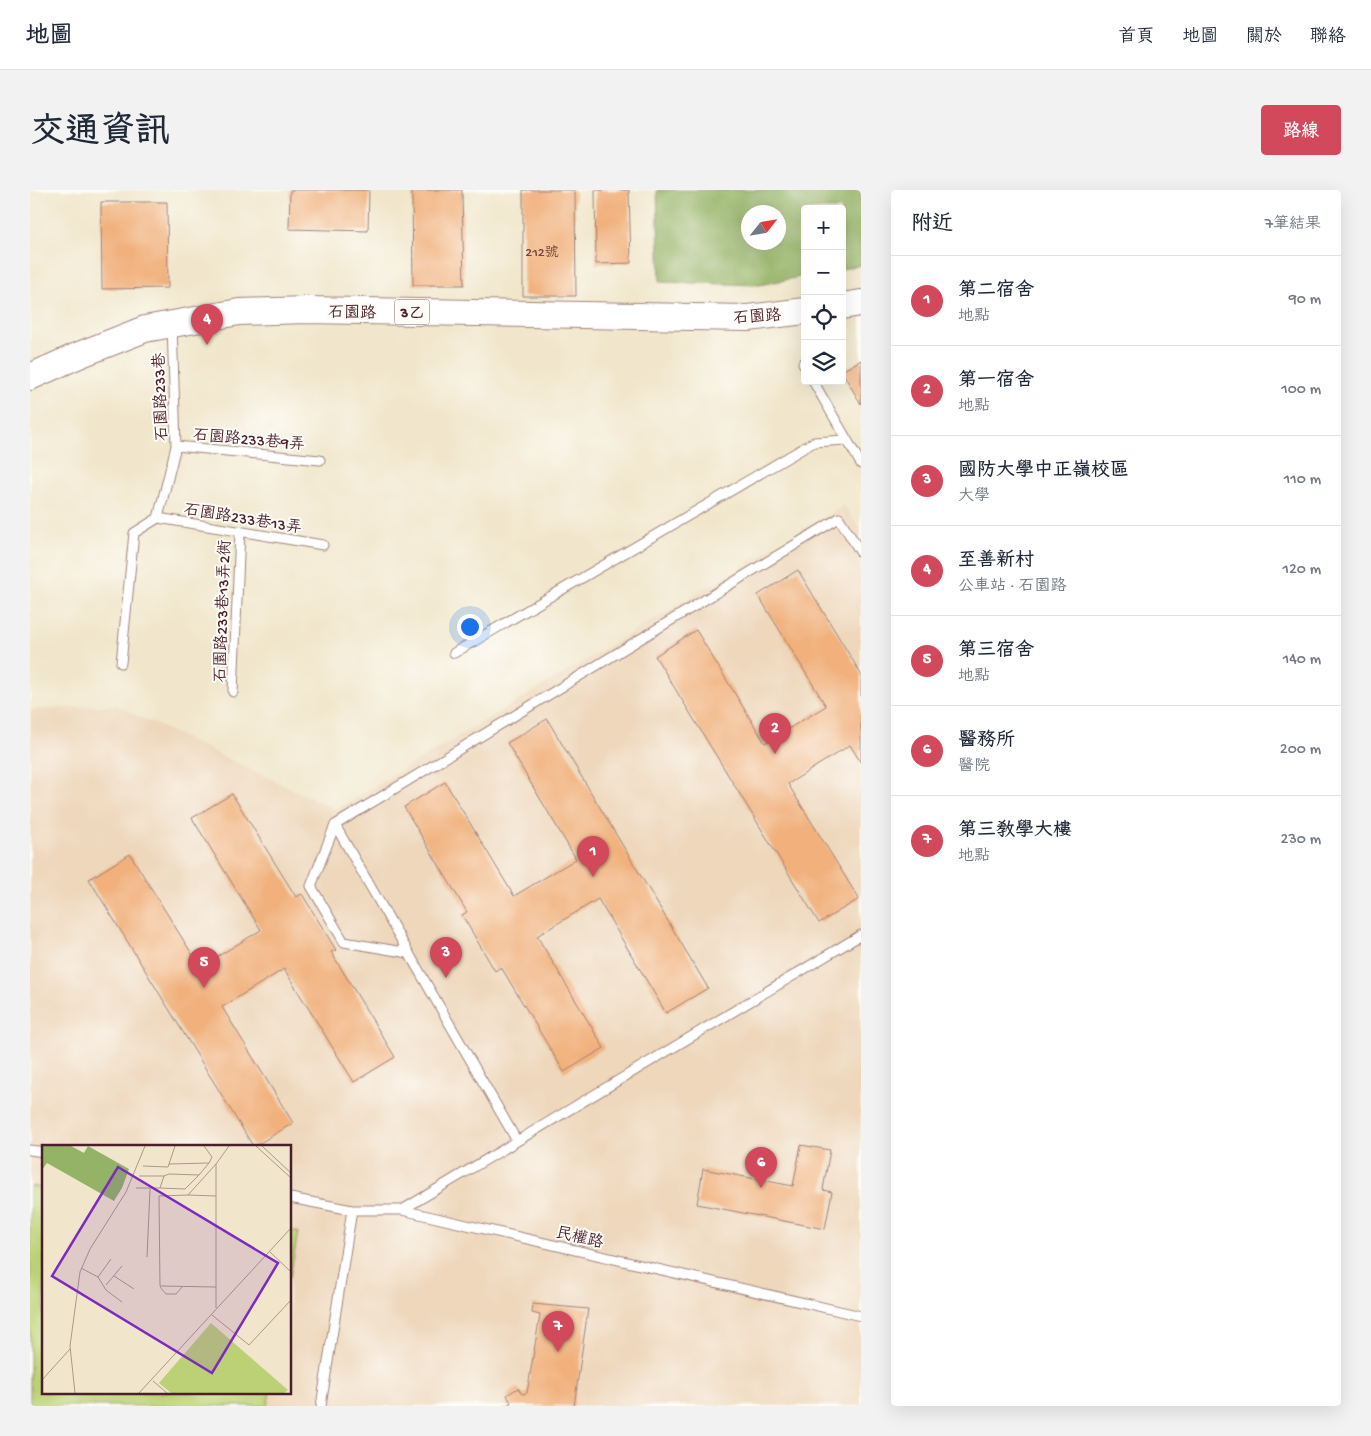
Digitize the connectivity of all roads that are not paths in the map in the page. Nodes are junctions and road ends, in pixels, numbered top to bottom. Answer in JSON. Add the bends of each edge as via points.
{"nodes":[{"id":1,"x":861,"y":303,"type":"edge"},
{"id":2,"x":846,"y":305,"type":"edge"},
{"id":3,"x":801,"y":311,"type":"edge"},
{"id":4,"x":172,"y":324,"type":"junction"},
{"id":5,"x":30,"y":378,"type":"edge"},
{"id":6,"x":815,"y":385,"type":"edge"},
{"id":7,"x":846,"y":440,"type":"junction"},
{"id":8,"x":176,"y":446,"type":"junction"},
{"id":9,"x":320,"y":460,"type":"dead end"},
{"id":10,"x":861,"y":464,"type":"edge"},
{"id":11,"x":158,"y":518,"type":"junction"},
{"id":12,"x":240,"y":532,"type":"junction"},
{"id":13,"x":323,"y":545,"type":"dead end"},
{"id":14,"x":861,"y":552,"type":"edge"},
{"id":15,"x":454,"y":653,"type":"dead end"},
{"id":16,"x":121,"y":663,"type":"dead end"},
{"id":17,"x":233,"y":692,"type":"dead end"},
{"id":18,"x":334,"y":825,"type":"junction"},
{"id":19,"x":861,"y":935,"type":"edge"},
{"id":20,"x":409,"y":953,"type":"junction"},
{"id":21,"x":518,"y":1141,"type":"junction"},
{"id":22,"x":291,"y":1198,"type":"edge"},
{"id":23,"x":352,"y":1210,"type":"junction"},
{"id":24,"x":402,"y":1210,"type":"junction"},
{"id":25,"x":861,"y":1316,"type":"edge"},
{"id":26,"x":321,"y":1406,"type":"edge"}],
"edges":[{"from":1,"to":2,"type":"main road"},
{"from":3,"to":4,"type":"main road","name":"石園路","number":"3乙","via":[[748,318],[307,310],[239,312]]},
{"from":4,"to":5,"type":"main road","name":"石園路","number":"3乙","via":[[145,329]]},
{"from":4,"to":8,"type":"lane","name":"石園路233巷"},
{"from":6,"to":7,"type":"lane"},
{"from":7,"to":10,"type":"lane"},
{"from":7,"to":15,"type":"lane","via":[[814,442]]},
{"from":8,"to":9,"type":"lane","name":"石園路233巷9弄"},
{"from":8,"to":11,"type":"lane","name":"石園路233巷"},
{"from":11,"to":12,"type":"lane","name":"石園路233巷13弄"},
{"from":11,"to":16,"type":"lane","via":[[134,533]]},
{"from":12,"to":13,"type":"lane","name":"石園路233巷13弄"},
{"from":12,"to":17,"type":"lane","name":"石園路233巷13弄2衖"},
{"from":14,"to":18,"type":"lane","via":[[839,518]]},
{"from":18,"to":20,"type":"lane"},
{"from":18,"to":20,"type":"lane","via":[[311,886],[344,942]]},
{"from":19,"to":21,"type":"lane"},
{"from":20,"to":21,"type":"lane"},
{"from":21,"to":24,"type":"lane"},
{"from":22,"to":23,"type":"lane","name":"民權路"},
{"from":23,"to":24,"type":"lane","name":"民權路"},
{"from":23,"to":26,"type":"lane"},
{"from":24,"to":25,"type":"lane","name":"民權路"}]}
